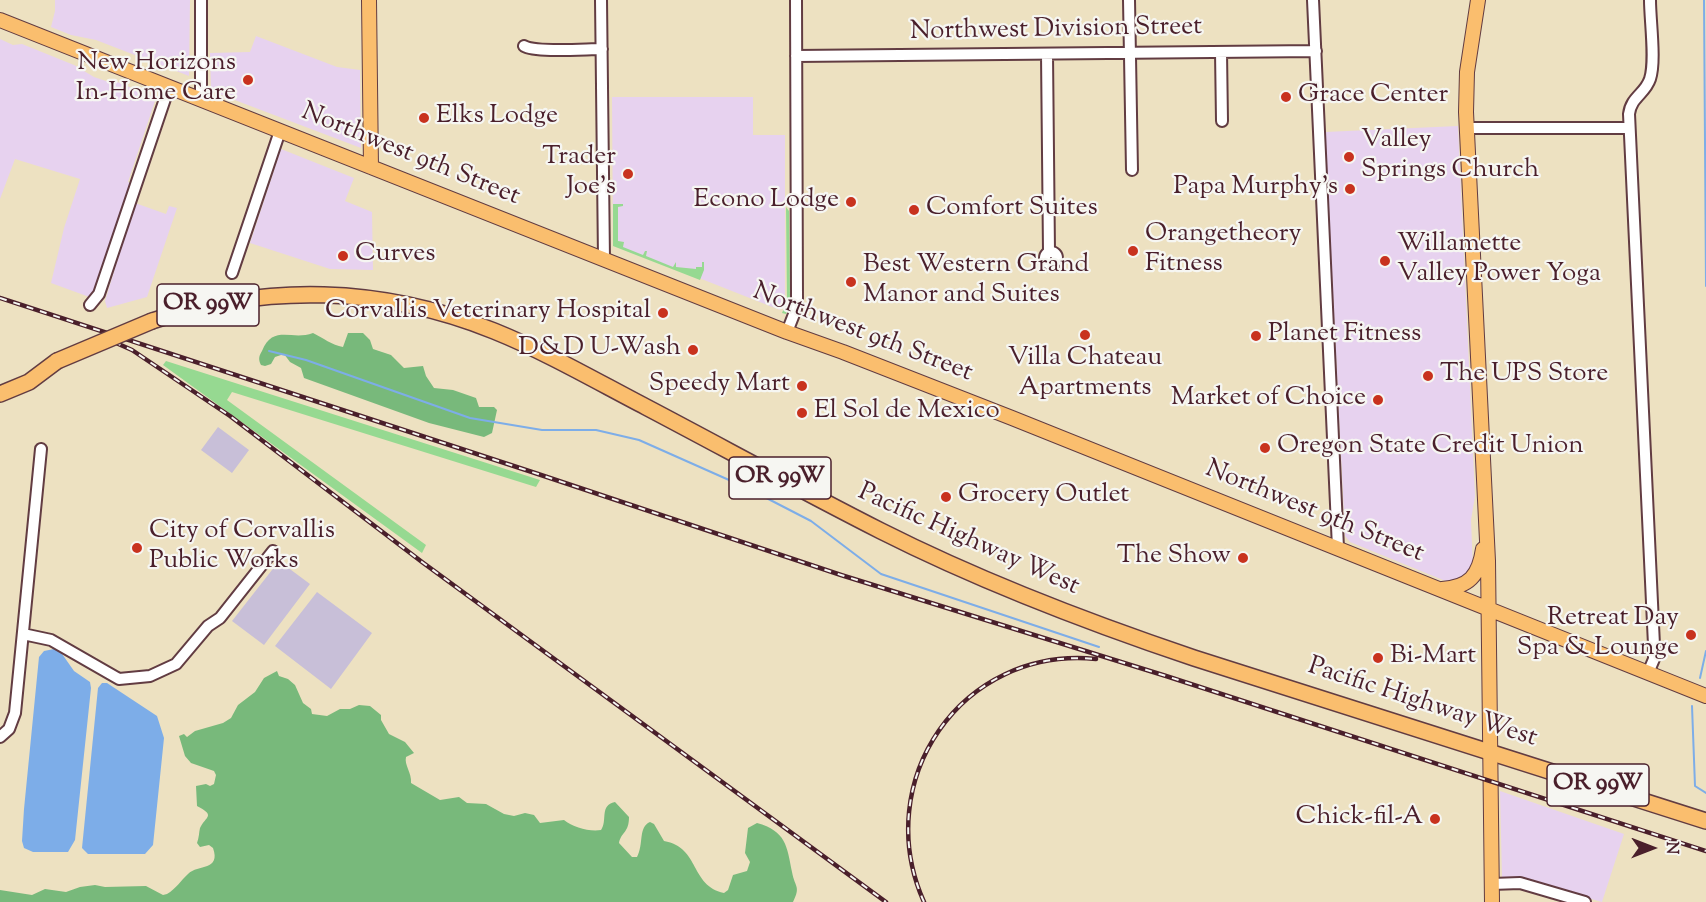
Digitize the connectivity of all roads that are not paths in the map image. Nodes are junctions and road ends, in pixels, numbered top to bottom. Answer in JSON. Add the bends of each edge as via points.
{"nodes":[{"id":1,"x":201,"y":0,"type":"edge"},
{"id":2,"x":369,"y":0,"type":"edge"},
{"id":3,"x":601,"y":0,"type":"edge"},
{"id":4,"x":796,"y":0,"type":"edge"},
{"id":5,"x":1129,"y":0,"type":"edge"},
{"id":6,"x":1313,"y":0,"type":"edge"},
{"id":7,"x":1478,"y":0,"type":"edge"},
{"id":8,"x":1650,"y":0,"type":"edge"},
{"id":9,"x":0,"y":20,"type":"edge"},
{"id":10,"x":524,"y":46,"type":"dead end"},
{"id":11,"x":602,"y":49,"type":"junction"},
{"id":12,"x":1316,"y":51,"type":"junction"},
{"id":13,"x":1221,"y":52,"type":"junction"},
{"id":14,"x":1130,"y":53,"type":"junction"},
{"id":15,"x":1047,"y":54,"type":"junction"},
{"id":16,"x":796,"y":56,"type":"junction"},
{"id":17,"x":169,"y":87,"type":"junction"},
{"id":18,"x":201,"y":99,"type":"junction"},
{"id":19,"x":1222,"y":121,"type":"dead end"},
{"id":20,"x":1467,"y":128,"type":"junction"},
{"id":21,"x":1629,"y":128,"type":"junction"},
{"id":22,"x":280,"y":131,"type":"junction"},
{"id":23,"x":371,"y":167,"type":"junction"},
{"id":24,"x":1132,"y":170,"type":"dead end"},
{"id":25,"x":1049,"y":252,"type":"dead end"},
{"id":26,"x":604,"y":259,"type":"junction"},
{"id":27,"x":232,"y":273,"type":"dead end"},
{"id":28,"x":90,"y":305,"type":"dead end"},
{"id":29,"x":787,"y":332,"type":"junction"},
{"id":30,"x":57,"y":361,"type":"junction"},
{"id":31,"x":0,"y":383,"type":"edge"},
{"id":32,"x":0,"y":394,"type":"edge"},
{"id":33,"x":41,"y":449,"type":"dead end"},
{"id":34,"x":1486,"y":529,"type":"junction"},
{"id":35,"x":1338,"y":548,"type":"junction"},
{"id":36,"x":273,"y":551,"type":"dead end"},
{"id":37,"x":1442,"y":589,"type":"junction"},
{"id":38,"x":1489,"y":607,"type":"junction"},
{"id":39,"x":23,"y":634,"type":"junction"},
{"id":40,"x":1648,"y":672,"type":"junction"},
{"id":41,"x":1706,"y":696,"type":"edge"},
{"id":42,"x":0,"y":737,"type":"edge"},
{"id":43,"x":1489,"y":752,"type":"junction"},
{"id":44,"x":1706,"y":820,"type":"edge"},
{"id":45,"x":1492,"y":884,"type":"junction"},
{"id":46,"x":1492,"y":902,"type":"edge"},
{"id":47,"x":1585,"y":902,"type":"edge"}],
"edges":[{"from":1,"to":18,"type":"street"},
{"from":2,"to":23,"type":"main road"},
{"from":3,"to":11,"type":"street"},
{"from":4,"to":16,"type":"street"},
{"from":5,"to":14,"type":"street"},
{"from":6,"to":12,"type":"street"},
{"from":7,"to":20,"type":"main road","via":[[1467,72]]},
{"from":8,"to":21,"type":"street","via":[[1651,76],[1633,101]]},
{"from":9,"to":17,"type":"main road","name":"Northwest 9th Street"},
{"from":10,"to":11,"type":"street"},
{"from":11,"to":26,"type":"street"},
{"from":12,"to":13,"type":"street","name":"Northwest Division Street"},
{"from":12,"to":35,"type":"street"},
{"from":13,"to":14,"type":"street","name":"Northwest Division Street"},
{"from":13,"to":19,"type":"street"},
{"from":14,"to":15,"type":"street","name":"Northwest Division Street"},
{"from":14,"to":24,"type":"street"},
{"from":15,"to":16,"type":"street","name":"Northwest Division Street"},
{"from":15,"to":25,"type":"street"},
{"from":16,"to":29,"type":"street","via":[[798,298]]},
{"from":17,"to":18,"type":"main road","name":"Northwest 9th Street"},
{"from":17,"to":28,"type":"street","via":[[99,294]]},
{"from":18,"to":22,"type":"main road","name":"Northwest 9th Street"},
{"from":20,"to":21,"type":"street"},
{"from":20,"to":34,"type":"main road"},
{"from":21,"to":40,"type":"street","via":[[1654,645],[1654,659]]},
{"from":22,"to":23,"type":"main road","name":"Northwest 9th Street"},
{"from":22,"to":27,"type":"street"},
{"from":23,"to":26,"type":"main road","name":"Northwest 9th Street"},
{"from":26,"to":29,"type":"main road","name":"Northwest 9th Street"},
{"from":29,"to":35,"type":"main road","name":"Northwest 9th Street"},
{"from":30,"to":31,"type":"highway","number":"OR 99W"},
{"from":30,"to":32,"type":"highway","number":"OR 99W","via":[[29,382]]},
{"from":30,"to":43,"type":"highway","name":"Pacific Highway West","number":"OR 99W","bridge":true,"via":[[152,321],[265,295],[297,293],[384,300],[434,310],[494,331],[557,360],[880,530],[981,578],[1127,635]]},
{"from":33,"to":39,"type":"street"},
{"from":34,"to":37,"type":"main road","via":[[1481,562],[1471,580]]},
{"from":34,"to":38,"type":"main road"},
{"from":35,"to":37,"type":"main road","name":"Northwest 9th Street"},
{"from":36,"to":39,"type":"street","via":[[220,618],[208,626],[176,664],[150,676],[119,679],[51,640]]},
{"from":37,"to":38,"type":"main road","name":"Northwest 9th Street"},
{"from":38,"to":40,"type":"main road","name":"Northwest 9th Street"},
{"from":38,"to":43,"type":"main road"},
{"from":39,"to":42,"type":"street","via":[[15,713],[9,729]]},
{"from":40,"to":41,"type":"main road","name":"Northwest 9th Street"},
{"from":43,"to":44,"type":"highway","name":"Pacific Highway West","number":"OR 99W"},
{"from":43,"to":45,"type":"main road"},
{"from":45,"to":46,"type":"main road"},
{"from":45,"to":47,"type":"street","via":[[1520,883]]}]}
